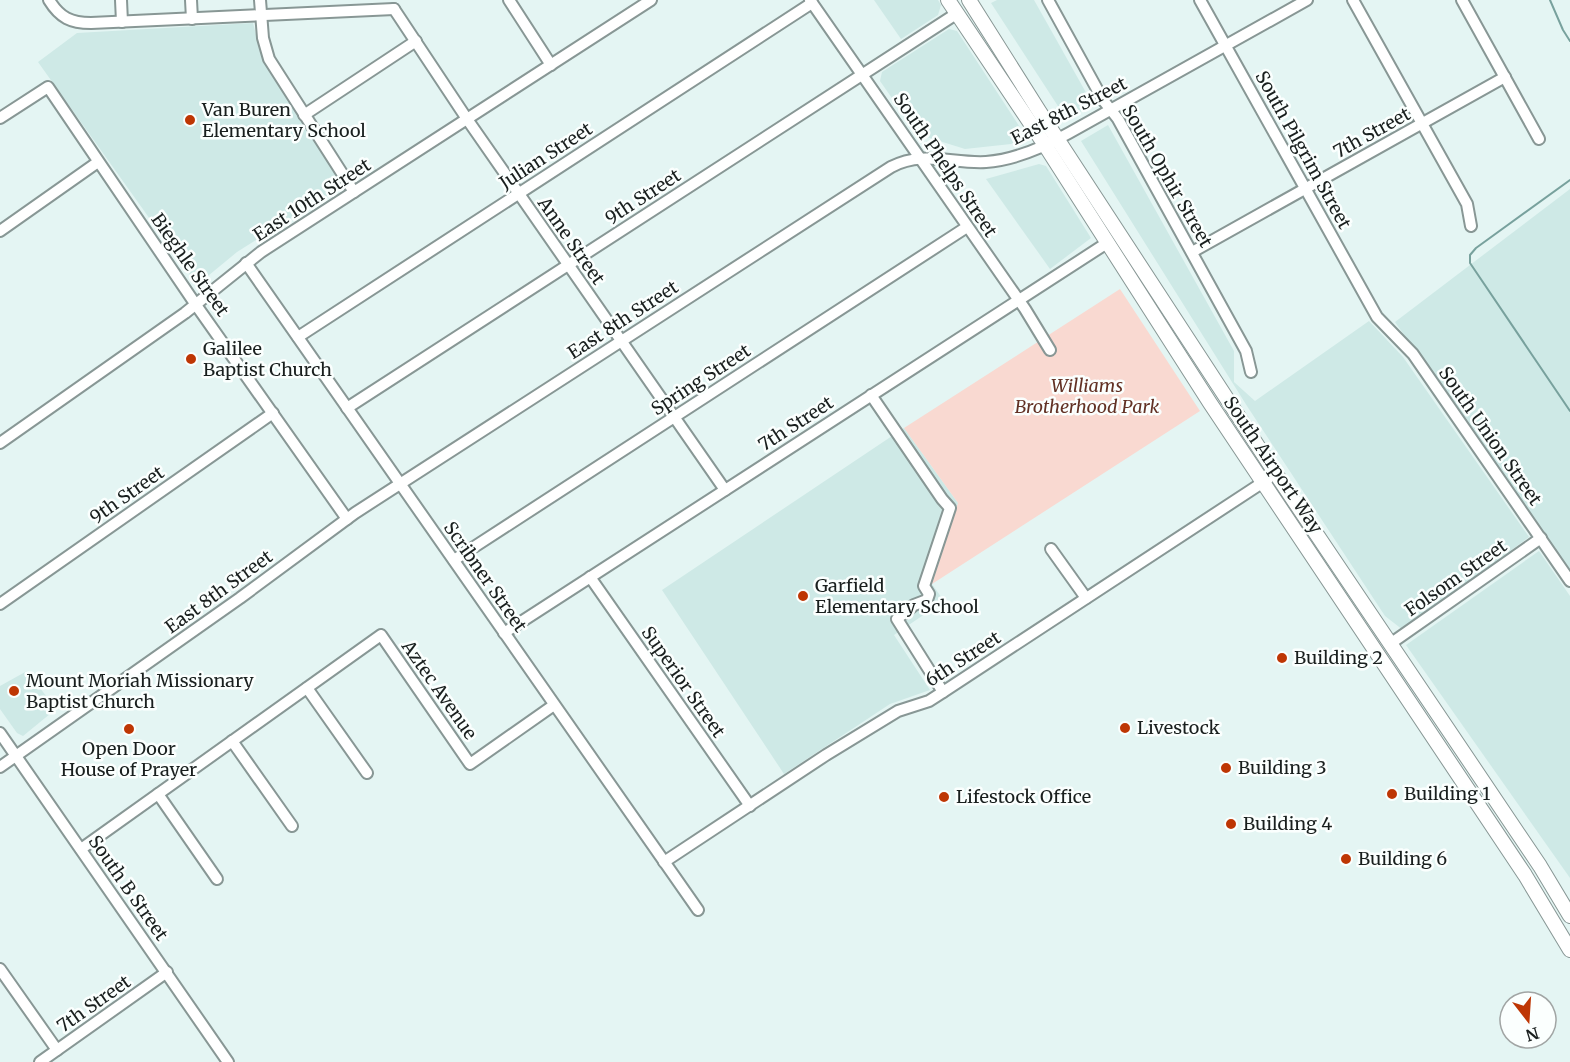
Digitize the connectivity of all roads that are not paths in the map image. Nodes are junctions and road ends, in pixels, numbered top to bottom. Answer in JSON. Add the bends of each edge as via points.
{"nodes":[{"id":1,"x":49,"y":0,"type":"edge"},
{"id":2,"x":121,"y":0,"type":"edge"},
{"id":3,"x":191,"y":0,"type":"edge"},
{"id":4,"x":260,"y":0,"type":"edge"},
{"id":5,"x":509,"y":0,"type":"edge"},
{"id":6,"x":948,"y":0,"type":"edge"},
{"id":7,"x":971,"y":0,"type":"edge"},
{"id":8,"x":1048,"y":0,"type":"edge"},
{"id":9,"x":1200,"y":0,"type":"edge"},
{"id":10,"x":1307,"y":0,"type":"edge"},
{"id":11,"x":1353,"y":0,"type":"edge"},
{"id":12,"x":1462,"y":0,"type":"edge"},
{"id":13,"x":811,"y":1,"type":"edge"},
{"id":14,"x":646,"y":2,"type":"edge"},
{"id":15,"x":394,"y":4,"type":"edge"},
{"id":16,"x":956,"y":14,"type":"junction"},
{"id":17,"x":261,"y":15,"type":"junction"},
{"id":18,"x":192,"y":19,"type":"junction"},
{"id":19,"x":122,"y":22,"type":"junction"},
{"id":20,"x":416,"y":41,"type":"junction"},
{"id":21,"x":1226,"y":46,"type":"junction"},
{"id":22,"x":551,"y":65,"type":"junction"},
{"id":23,"x":862,"y":75,"type":"junction"},
{"id":24,"x":1505,"y":77,"type":"junction"},
{"id":25,"x":1111,"y":110,"type":"junction"},
{"id":26,"x":304,"y":115,"type":"junction"},
{"id":27,"x":0,"y":118,"type":"edge"},
{"id":28,"x":467,"y":119,"type":"junction"},
{"id":29,"x":1422,"y":123,"type":"junction"},
{"id":30,"x":1539,"y":139,"type":"dead end"},
{"id":31,"x":1051,"y":142,"type":"junction"},
{"id":32,"x":919,"y":157,"type":"junction"},
{"id":33,"x":98,"y":162,"type":"junction"},
{"id":34,"x":1305,"y":189,"type":"junction"},
{"id":35,"x":354,"y":192,"type":"junction"},
{"id":36,"x":518,"y":193,"type":"junction"},
{"id":37,"x":1472,"y":226,"type":"dead end"},
{"id":38,"x":967,"y":227,"type":"junction"},
{"id":39,"x":0,"y":231,"type":"edge"},
{"id":40,"x":1107,"y":243,"type":"junction"},
{"id":41,"x":1192,"y":252,"type":"junction"},
{"id":42,"x":246,"y":263,"type":"junction"},
{"id":43,"x":568,"y":265,"type":"junction"},
{"id":44,"x":1018,"y":300,"type":"junction"},
{"id":45,"x":196,"y":305,"type":"junction"},
{"id":46,"x":1377,"y":316,"type":"joint"},
{"id":47,"x":297,"y":337,"type":"junction"},
{"id":48,"x":621,"y":340,"type":"junction"},
{"id":49,"x":1050,"y":350,"type":"dead end"},
{"id":50,"x":1251,"y":372,"type":"dead end"},
{"id":51,"x":871,"y":395,"type":"junction"},
{"id":52,"x":347,"y":408,"type":"junction"},
{"id":53,"x":273,"y":413,"type":"junction"},
{"id":54,"x":674,"y":417,"type":"junction"},
{"id":55,"x":0,"y":443,"type":"edge"},
{"id":56,"x":1276,"y":474,"type":"junction"},
{"id":57,"x":1263,"y":483,"type":"junction"},
{"id":58,"x":400,"y":484,"type":"junction"},
{"id":59,"x":724,"y":490,"type":"junction"},
{"id":60,"x":346,"y":519,"type":"junction"},
{"id":61,"x":1541,"y":538,"type":"junction"},
{"id":62,"x":1051,"y":549,"type":"dead end"},
{"id":63,"x":454,"y":560,"type":"junction"},
{"id":64,"x":590,"y":577,"type":"junction"},
{"id":65,"x":1570,"y":581,"type":"edge"},
{"id":66,"x":1086,"y":598,"type":"junction"},
{"id":67,"x":0,"y":604,"type":"edge"},
{"id":68,"x":504,"y":633,"type":"junction"},
{"id":69,"x":1390,"y":644,"type":"junction"},
{"id":70,"x":307,"y":688,"type":"junction"},
{"id":71,"x":943,"y":692,"type":"junction"},
{"id":72,"x":554,"y":705,"type":"junction"},
{"id":73,"x":0,"y":733,"type":"edge"},
{"id":74,"x":232,"y":741,"type":"junction"},
{"id":75,"x":16,"y":756,"type":"junction"},
{"id":76,"x":0,"y":767,"type":"edge"},
{"id":77,"x":366,"y":773,"type":"dead end"},
{"id":78,"x":158,"y":794,"type":"junction"},
{"id":79,"x":750,"y":806,"type":"junction"},
{"id":80,"x":292,"y":826,"type":"dead end"},
{"id":81,"x":81,"y":849,"type":"junction"},
{"id":82,"x":664,"y":862,"type":"junction"},
{"id":83,"x":217,"y":879,"type":"dead end"},
{"id":84,"x":698,"y":910,"type":"dead end"},
{"id":85,"x":1570,"y":916,"type":"edge"},
{"id":86,"x":1570,"y":950,"type":"edge"},
{"id":87,"x":0,"y":969,"type":"edge"},
{"id":88,"x":167,"y":972,"type":"junction"},
{"id":89,"x":57,"y":1050,"type":"junction"},
{"id":90,"x":40,"y":1062,"type":"edge"},
{"id":91,"x":228,"y":1062,"type":"edge"}],
"edges":[{"from":1,"to":19,"type":"street","via":[[60,15],[71,21]]},
{"from":2,"to":19,"type":"street"},
{"from":3,"to":18,"type":"street"},
{"from":4,"to":17,"type":"street"},
{"from":5,"to":22,"type":"street"},
{"from":6,"to":16,"type":"main road","name":"South Airport Way"},
{"from":7,"to":31,"type":"main road","name":"South Airport Way"},
{"from":8,"to":25,"type":"street","name":"South Ophir Street"},
{"from":9,"to":21,"type":"street","name":"South Pilgrim Street"},
{"from":10,"to":21,"type":"street","name":"East 8th Street"},
{"from":11,"to":29,"type":"street"},
{"from":12,"to":24,"type":"street"},
{"from":13,"to":23,"type":"street","name":"South Phelps Street"},
{"from":13,"to":36,"type":"street","name":"Julian Street"},
{"from":14,"to":22,"type":"street","name":"East 10th Street"},
{"from":15,"to":17,"type":"street"},
{"from":15,"to":20,"type":"street","name":"Anne Street"},
{"from":16,"to":23,"type":"street","name":"9th Street"},
{"from":16,"to":31,"type":"main road","name":"South Airport Way"},
{"from":17,"to":18,"type":"street"},
{"from":17,"to":26,"type":"street","via":[[269,60]]},
{"from":18,"to":19,"type":"street"},
{"from":20,"to":26,"type":"street"},
{"from":20,"to":28,"type":"street","name":"Anne Street"},
{"from":21,"to":25,"type":"street","name":"East 8th Street"},
{"from":21,"to":34,"type":"street","name":"South Pilgrim Street"},
{"from":22,"to":28,"type":"street","name":"East 10th Street"},
{"from":23,"to":32,"type":"street","name":"South Phelps Street"},
{"from":23,"to":43,"type":"street","name":"9th Street"},
{"from":24,"to":29,"type":"street","name":"7th Street"},
{"from":24,"to":30,"type":"street"},
{"from":25,"to":31,"type":"street","name":"East 8th Street"},
{"from":25,"to":41,"type":"street","name":"South Ophir Street"},
{"from":26,"to":35,"type":"street"},
{"from":27,"to":33,"type":"street","name":"Bieghle Street","via":[[48,87]]},
{"from":28,"to":35,"type":"street","name":"East 10th Street"},
{"from":28,"to":36,"type":"street","name":"Anne Street"},
{"from":29,"to":34,"type":"street","name":"7th Street"},
{"from":29,"to":37,"type":"street","via":[[1467,204]]},
{"from":31,"to":32,"type":"street","name":"East 8th Street","via":[[1018,156],[989,162]]},
{"from":31,"to":40,"type":"main road","name":"South Airport Way"},
{"from":31,"to":56,"type":"main road","name":"South Airport Way"},
{"from":32,"to":38,"type":"street","name":"South Phelps Street"},
{"from":32,"to":48,"type":"street","name":"East 8th Street","via":[[891,167]]},
{"from":33,"to":39,"type":"street"},
{"from":33,"to":45,"type":"street","name":"Bieghle Street"},
{"from":34,"to":41,"type":"street","name":"7th Street"},
{"from":34,"to":46,"type":"street","name":"South Pilgrim Street"},
{"from":35,"to":42,"type":"street","name":"East 10th Street"},
{"from":36,"to":43,"type":"street","name":"Anne Street"},
{"from":36,"to":47,"type":"street","name":"Julian Street"},
{"from":38,"to":44,"type":"street","name":"South Phelps Street"},
{"from":38,"to":54,"type":"street","name":"Spring Street"},
{"from":40,"to":44,"type":"street","name":"7th Street"},
{"from":40,"to":57,"type":"main road","name":"South Airport Way"},
{"from":41,"to":50,"type":"street","name":"South Ophir Street","via":[[1246,351]]},
{"from":42,"to":45,"type":"street","name":"East 10th Street"},
{"from":42,"to":47,"type":"street","name":"Scribner Street"},
{"from":43,"to":48,"type":"street","name":"Anne Street"},
{"from":43,"to":52,"type":"street","name":"9th Street"},
{"from":44,"to":49,"type":"street","name":"South Phelps Street"},
{"from":44,"to":51,"type":"street","name":"7th Street"},
{"from":45,"to":53,"type":"street","name":"Bieghle Street"},
{"from":45,"to":55,"type":"street","name":"East 10th Street"},
{"from":46,"to":61,"type":"street","name":"South Union Street","via":[[1413,354]]},
{"from":47,"to":52,"type":"street","name":"Scribner Street"},
{"from":48,"to":54,"type":"street","name":"Anne Street"},
{"from":48,"to":58,"type":"street","name":"East 8th Street"},
{"from":51,"to":59,"type":"street","name":"7th Street"},
{"from":51,"to":71,"type":"street","via":[[950,508],[924,586],[929,594],[927,600],[897,619]]},
{"from":52,"to":58,"type":"street","name":"Scribner Street"},
{"from":53,"to":60,"type":"street","name":"Bieghle Street"},
{"from":53,"to":67,"type":"street","name":"9th Street"},
{"from":54,"to":59,"type":"street","name":"Anne Street"},
{"from":54,"to":63,"type":"street","name":"Spring Street"},
{"from":56,"to":57,"type":"street","name":"6th Street"},
{"from":56,"to":69,"type":"main road","name":"South Airport Way"},
{"from":57,"to":66,"type":"street","name":"6th Street"},
{"from":57,"to":86,"type":"main road","name":"South Airport Way","via":[[1525,874]]},
{"from":58,"to":60,"type":"street","name":"East 8th Street"},
{"from":58,"to":63,"type":"street","name":"Scribner Street"},
{"from":59,"to":64,"type":"street","name":"7th Street"},
{"from":60,"to":75,"type":"street","name":"East 8th Street"},
{"from":61,"to":65,"type":"street","name":"South Union Street"},
{"from":61,"to":69,"type":"street","name":"Folsom Street"},
{"from":62,"to":66,"type":"street"},
{"from":63,"to":68,"type":"street","name":"Scribner Street"},
{"from":64,"to":68,"type":"street","name":"7th Street"},
{"from":64,"to":79,"type":"street","name":"Superior Street"},
{"from":66,"to":71,"type":"street","name":"6th Street"},
{"from":68,"to":72,"type":"street","name":"Scribner Street"},
{"from":69,"to":85,"type":"main road","name":"South Airport Way"},
{"from":70,"to":72,"type":"street","name":"Aztec Avenue","via":[[381,635],[470,764]]},
{"from":70,"to":74,"type":"street"},
{"from":70,"to":77,"type":"street"},
{"from":71,"to":79,"type":"street","name":"6th Street","via":[[898,711]]},
{"from":72,"to":82,"type":"street","name":"Scribner Street"},
{"from":73,"to":75,"type":"street","name":"South B Street"},
{"from":74,"to":78,"type":"street"},
{"from":74,"to":80,"type":"street"},
{"from":75,"to":76,"type":"street","name":"East 8th Street"},
{"from":75,"to":81,"type":"street","name":"South B Street"},
{"from":78,"to":81,"type":"street"},
{"from":78,"to":83,"type":"street"},
{"from":79,"to":82,"type":"street","name":"6th Street"},
{"from":81,"to":88,"type":"street","name":"South B Street"},
{"from":82,"to":84,"type":"street","name":"Scribner Street"},
{"from":87,"to":89,"type":"street"},
{"from":88,"to":89,"type":"street","name":"7th Street"},
{"from":88,"to":91,"type":"street","name":"South B Street"},
{"from":89,"to":90,"type":"street","name":"7th Street"}]}
